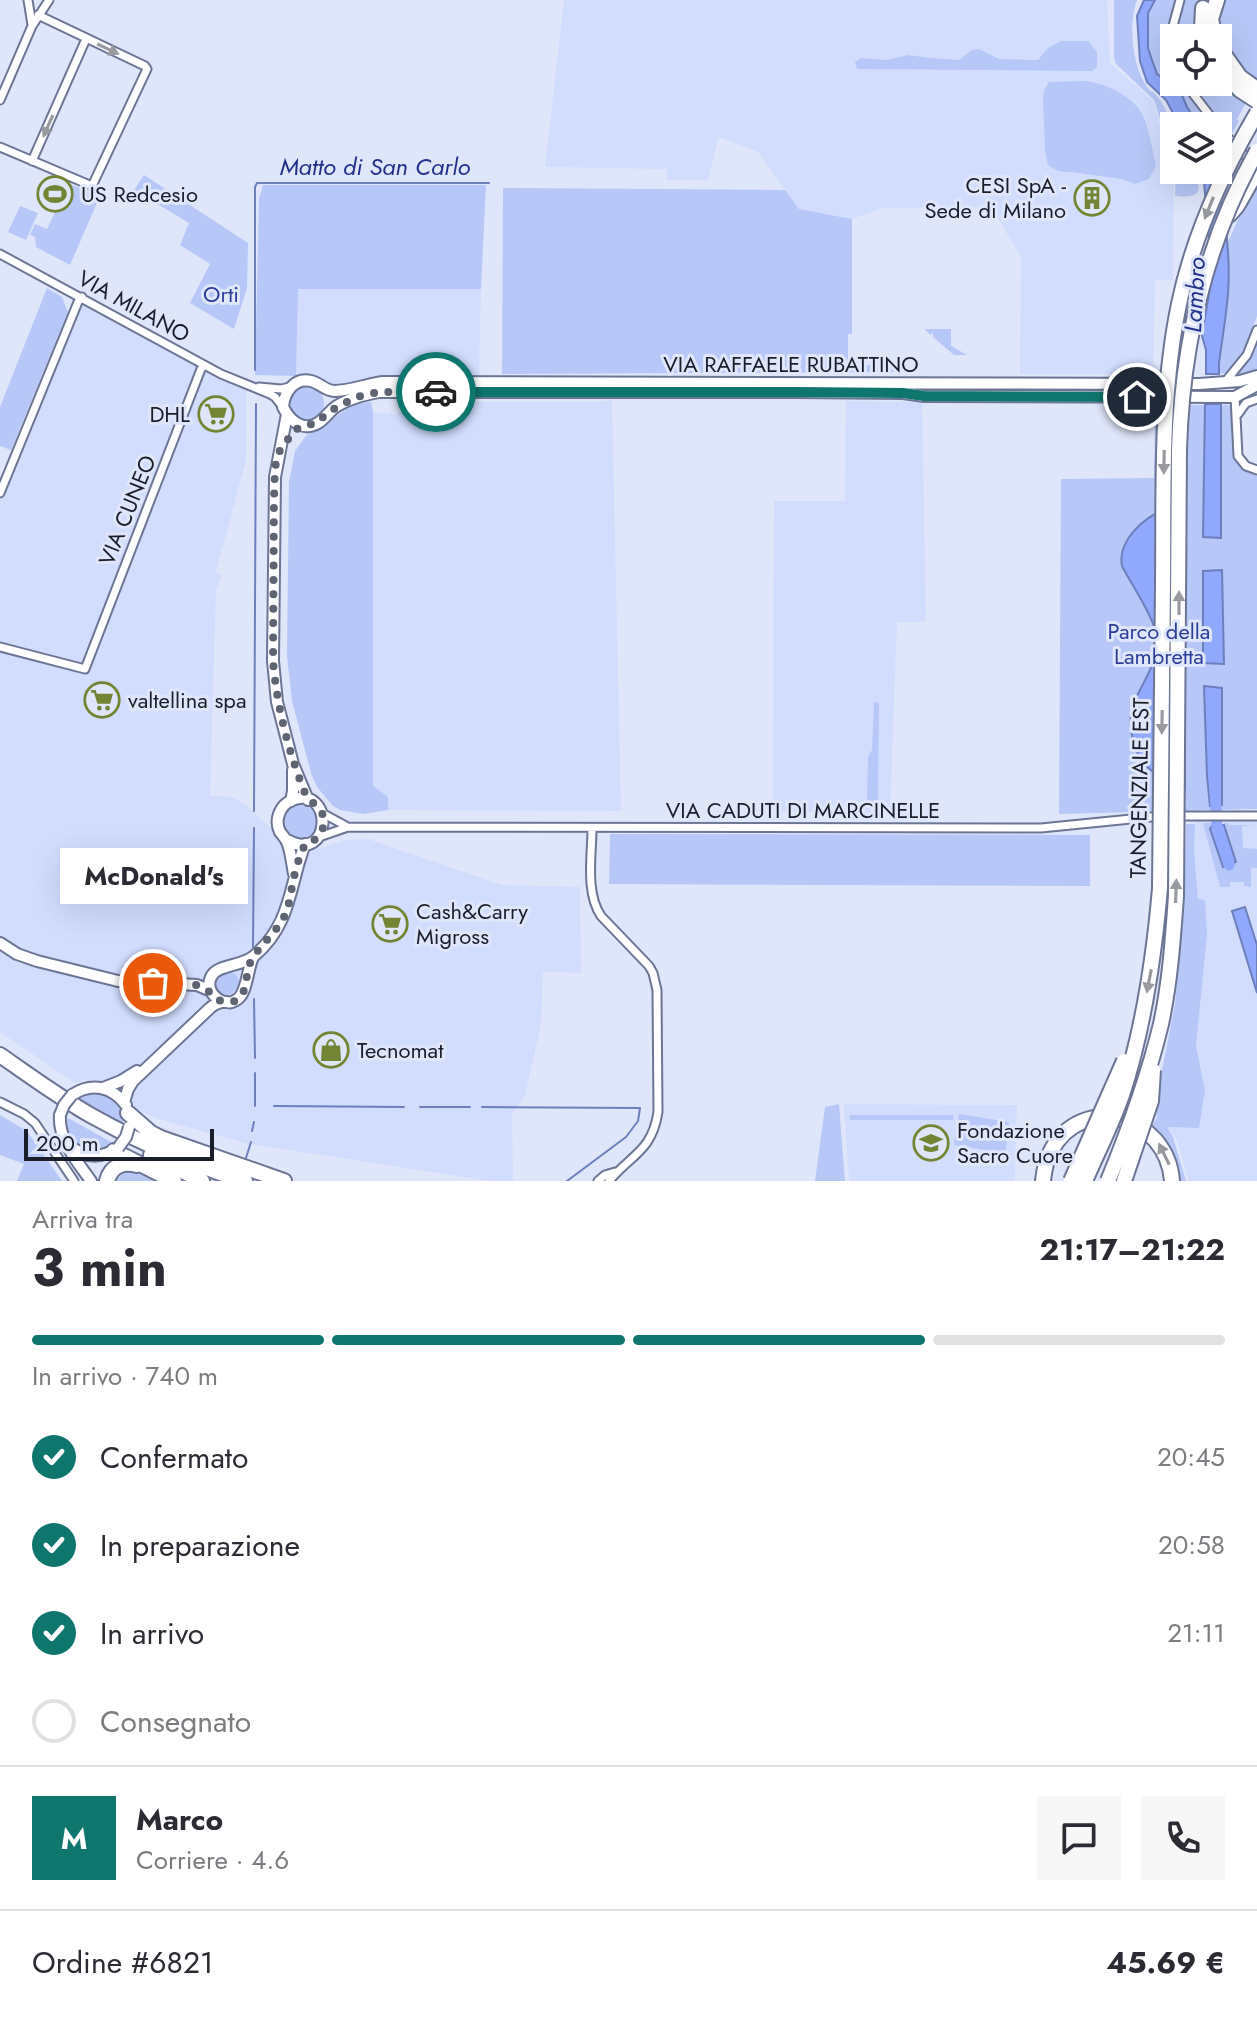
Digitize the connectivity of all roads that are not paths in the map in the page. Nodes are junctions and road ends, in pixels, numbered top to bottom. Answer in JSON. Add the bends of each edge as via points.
{"nodes":[{"id":1,"x":28,"y":0,"type":"edge"},
{"id":2,"x":49,"y":0,"type":"edge"},
{"id":3,"x":1180,"y":0,"type":"edge"},
{"id":4,"x":38,"y":15,"type":"junction"},
{"id":5,"x":1174,"y":24,"type":"edge"},
{"id":6,"x":32,"y":26,"type":"junction"},
{"id":7,"x":86,"y":39,"type":"junction"},
{"id":8,"x":1232,"y":66,"type":"edge"},
{"id":9,"x":1232,"y":82,"type":"edge"},
{"id":10,"x":1257,"y":89,"type":"edge"},
{"id":11,"x":0,"y":100,"type":"edge"},
{"id":12,"x":1257,"y":100,"type":"edge"},
{"id":13,"x":1257,"y":113,"type":"edge"},
{"id":14,"x":1232,"y":142,"type":"edge"},
{"id":15,"x":1232,"y":144,"type":"edge"},
{"id":16,"x":0,"y":147,"type":"edge"},
{"id":17,"x":1257,"y":151,"type":"edge"},
{"id":18,"x":1232,"y":159,"type":"edge"},
{"id":19,"x":32,"y":161,"type":"junction"},
{"id":20,"x":1257,"y":170,"type":"edge"},
{"id":21,"x":1220,"y":184,"type":"edge"},
{"id":22,"x":1223,"y":220,"type":"junction"},
{"id":23,"x":0,"y":254,"type":"edge"},
{"id":24,"x":82,"y":297,"type":"junction"},
{"id":25,"x":1257,"y":330,"type":"edge"},
{"id":26,"x":204,"y":366,"type":"junction"},
{"id":27,"x":1257,"y":376,"type":"edge"},
{"id":28,"x":1225,"y":383,"type":"junction"},
{"id":29,"x":1257,"y":385,"type":"edge"},
{"id":30,"x":253,"y":387,"type":"junction"},
{"id":31,"x":291,"y":387,"type":"junction"},
{"id":32,"x":325,"y":390,"type":"junction"},
{"id":33,"x":1235,"y":397,"type":"junction"},
{"id":34,"x":1257,"y":399,"type":"edge"},
{"id":35,"x":285,"y":411,"type":"junction"},
{"id":36,"x":328,"y":412,"type":"junction"},
{"id":37,"x":1236,"y":420,"type":"junction"},
{"id":38,"x":302,"y":426,"type":"junction"},
{"id":39,"x":280,"y":450,"type":"junction"},
{"id":40,"x":1257,"y":470,"type":"edge"},
{"id":41,"x":0,"y":493,"type":"edge"},
{"id":42,"x":0,"y":647,"type":"edge"},
{"id":43,"x":293,"y":764,"type":"junction"},
{"id":44,"x":308,"y":800,"type":"junction"},
{"id":45,"x":291,"y":801,"type":"junction"},
{"id":46,"x":322,"y":813,"type":"junction"},
{"id":47,"x":1257,"y":816,"type":"edge"},
{"id":48,"x":348,"y":827,"type":"junction"},
{"id":49,"x":592,"y":828,"type":"junction"},
{"id":50,"x":317,"y":838,"type":"junction"},
{"id":51,"x":287,"y":840,"type":"junction"},
{"id":52,"x":305,"y":844,"type":"junction"},
{"id":53,"x":294,"y":876,"type":"junction"},
{"id":54,"x":0,"y":943,"type":"edge"},
{"id":55,"x":253,"y":957,"type":"junction"},
{"id":56,"x":232,"y":967,"type":"junction"},
{"id":57,"x":212,"y":975,"type":"junction"},
{"id":58,"x":108,"y":977,"type":"junction"},
{"id":59,"x":246,"y":979,"type":"junction"},
{"id":60,"x":211,"y":992,"type":"junction"},
{"id":61,"x":223,"y":1002,"type":"junction"},
{"id":62,"x":1140,"y":1024,"type":"junction"},
{"id":63,"x":1153,"y":1051,"type":"junction"},
{"id":64,"x":0,"y":1055,"type":"edge"},
{"id":65,"x":0,"y":1065,"type":"edge"},
{"id":66,"x":103,"y":1088,"type":"junction"},
{"id":67,"x":0,"y":1102,"type":"edge"},
{"id":68,"x":127,"y":1114,"type":"junction"},
{"id":69,"x":65,"y":1143,"type":"junction"},
{"id":70,"x":114,"y":1150,"type":"junction"},
{"id":71,"x":145,"y":1168,"type":"junction"},
{"id":72,"x":617,"y":1171,"type":"junction"},
{"id":73,"x":74,"y":1181,"type":"edge"},
{"id":74,"x":91,"y":1181,"type":"edge"},
{"id":75,"x":106,"y":1181,"type":"edge"},
{"id":76,"x":174,"y":1181,"type":"edge"},
{"id":77,"x":202,"y":1181,"type":"edge"},
{"id":78,"x":245,"y":1181,"type":"edge"},
{"id":79,"x":284,"y":1181,"type":"edge"},
{"id":80,"x":598,"y":1181,"type":"edge"},
{"id":81,"x":609,"y":1181,"type":"edge"},
{"id":82,"x":1043,"y":1181,"type":"edge"},
{"id":83,"x":1071,"y":1181,"type":"edge"},
{"id":84,"x":1085,"y":1181,"type":"edge"},
{"id":85,"x":1108,"y":1181,"type":"edge"},
{"id":86,"x":1124,"y":1181,"type":"edge"},
{"id":87,"x":1172,"y":1181,"type":"edge"}],
"edges":[{"from":1,"to":6,"type":"street"},
{"from":2,"to":4,"type":"street"},
{"from":3,"to":5,"type":"street"},
{"from":4,"to":6,"type":"street"},
{"from":4,"to":7,"type":"street"},
{"from":6,"to":11,"type":"street"},
{"from":7,"to":19,"type":"street","one_way":true},
{"from":7,"to":19,"type":"street","one_way":true,"via":[[146,71],[93,186]]},
{"from":8,"to":10,"type":"highway"},
{"from":9,"to":12,"type":"highway"},
{"from":12,"to":15,"type":"highway"},
{"from":13,"to":18,"type":"highway","name":"TANGENZIALE EST","bridge":true},
{"from":14,"to":20,"type":"street"},
{"from":16,"to":19,"type":"street"},
{"from":17,"to":22,"type":"highway","name":"TANGENZIALE EST","bridge":true},
{"from":20,"to":22,"type":"highway"},
{"from":21,"to":62,"type":"highway","name":"TANGENZIALE EST","one_way":true,"bridge":true,"via":[[1185,279],[1169,364],[1160,888]]},
{"from":63,"to":22,"type":"highway","name":"TANGENZIALE EST","one_way":true,"bridge":true,"via":[[1171,960],[1176,896],[1182,390],[1205,272]]},
{"from":23,"to":24,"type":"street","name":"VIA MILANO"},
{"from":24,"to":26,"type":"street","name":"VIA MILANO"},
{"from":24,"to":41,"type":"street"},
{"from":25,"to":28,"type":"street","via":[[1247,355]]},
{"from":26,"to":30,"type":"street","name":"VIA MILANO"},
{"from":26,"to":42,"type":"street","name":"VIA CUNEO","via":[[85,669]]},
{"from":27,"to":28,"type":"street","name":"VIA RAFFAELE RUBATTINO"},
{"from":28,"to":32,"type":"street","name":"VIA RAFFAELE RUBATTINO","via":[[399,382]]},
{"from":29,"to":33,"type":"street","name":"VIA RAFFAELE RUBATTINO"},
{"from":30,"to":31,"type":"street","name":"VIA MILANO"},
{"from":30,"to":35,"type":"street","name":"VIA MILANO","via":[[275,397]]},
{"from":31,"to":32,"type":"street","name":"VIA RAFFAELE RUBATTINO","via":[[311,381]]},
{"from":31,"to":35,"type":"street"},
{"from":32,"to":36,"type":"street"},
{"from":33,"to":36,"type":"street","name":"VIA RAFFAELE RUBATTINO","via":[[379,392]]},
{"from":33,"to":37,"type":"street"},
{"from":34,"to":37,"type":"street","via":[[1246,403]]},
{"from":35,"to":38,"type":"street"},
{"from":35,"to":39,"type":"street"},
{"from":36,"to":38,"type":"street","name":"VIA RAFFAELE RUBATTINO","via":[[317,423]]},
{"from":37,"to":40,"type":"street","via":[[1238,456]]},
{"from":38,"to":39,"type":"street","name":"VIA RAFFAELE RUBATTINO"},
{"from":39,"to":43,"type":"street","via":[[275,467],[273,661]]},
{"from":43,"to":44,"type":"street"},
{"from":43,"to":45,"type":"street"},
{"from":44,"to":45,"type":"street"},
{"from":44,"to":46,"type":"street"},
{"from":45,"to":51,"type":"street","via":[[278,819]]},
{"from":46,"to":48,"type":"street","name":"VIA CADUTI DI MARCINELLE"},
{"from":46,"to":50,"type":"street","via":[[324,825]]},
{"from":47,"to":49,"type":"street","name":"VIA CADUTI DI MARCINELLE","via":[[1155,816],[1041,828]]},
{"from":48,"to":49,"type":"street","name":"VIA CADUTI DI MARCINELLE"},
{"from":48,"to":50,"type":"street","name":"VIA CADUTI DI MARCINELLE"},
{"from":49,"to":72,"type":"street","via":[[596,907],[649,966],[657,990],[657,1122],[645,1147]]},
{"from":50,"to":52,"type":"street"},
{"from":51,"to":52,"type":"street"},
{"from":51,"to":53,"type":"street"},
{"from":52,"to":53,"type":"street"},
{"from":53,"to":55,"type":"street","via":[[285,915]]},
{"from":54,"to":58,"type":"street","via":[[37,961]]},
{"from":55,"to":56,"type":"street"},
{"from":55,"to":59,"type":"street"},
{"from":56,"to":57,"type":"street"},
{"from":56,"to":59,"type":"street"},
{"from":57,"to":58,"type":"street","via":[[198,980]]},
{"from":57,"to":60,"type":"street"},
{"from":58,"to":60,"type":"street","via":[[197,985]]},
{"from":59,"to":61,"type":"street","via":[[239,998]]},
{"from":60,"to":61,"type":"street"},
{"from":60,"to":66,"type":"street","via":[[201,1010],[140,1068]]},
{"from":61,"to":68,"type":"street","via":[[210,1008],[133,1081]]},
{"from":62,"to":83,"type":"highway","bridge":true},
{"from":62,"to":84,"type":"highway","name":"TANGENZIALE EST","bridge":true,"via":[[1121,1099]]},
{"from":63,"to":85,"type":"highway","name":"TANGENZIALE EST","bridge":true},
{"from":63,"to":86,"type":"highway","bridge":true,"via":[[1151,1101]]},
{"from":64,"to":78,"type":"highway","via":[[121,1132]]},
{"from":65,"to":77,"type":"highway","via":[[84,1120]]},
{"from":66,"to":68,"type":"street","via":[[115,1093]]},
{"from":66,"to":69,"type":"street","bridge":true,"via":[[86,1088],[64,1105],[60,1129]]},
{"from":67,"to":73,"type":"street","via":[[35,1123]]},
{"from":68,"to":70,"type":"street","bridge":true,"via":[[124,1141]]},
{"from":68,"to":79,"type":"highway","via":[[155,1136]]},
{"from":69,"to":70,"type":"street","via":[[90,1156]]},
{"from":69,"to":74,"type":"street"},
{"from":70,"to":71,"type":"highway"},
{"from":70,"to":75,"type":"street","via":[[104,1166]]},
{"from":71,"to":75,"type":"highway","via":[[123,1164]]},
{"from":71,"to":76,"type":"highway"},
{"from":72,"to":80,"type":"street"},
{"from":72,"to":81,"type":"street"},
{"from":87,"to":82,"type":"highway","one_way":true,"via":[[1167,1157],[1148,1132],[1130,1121],[1106,1117],[1071,1128],[1057,1141]]}]}
